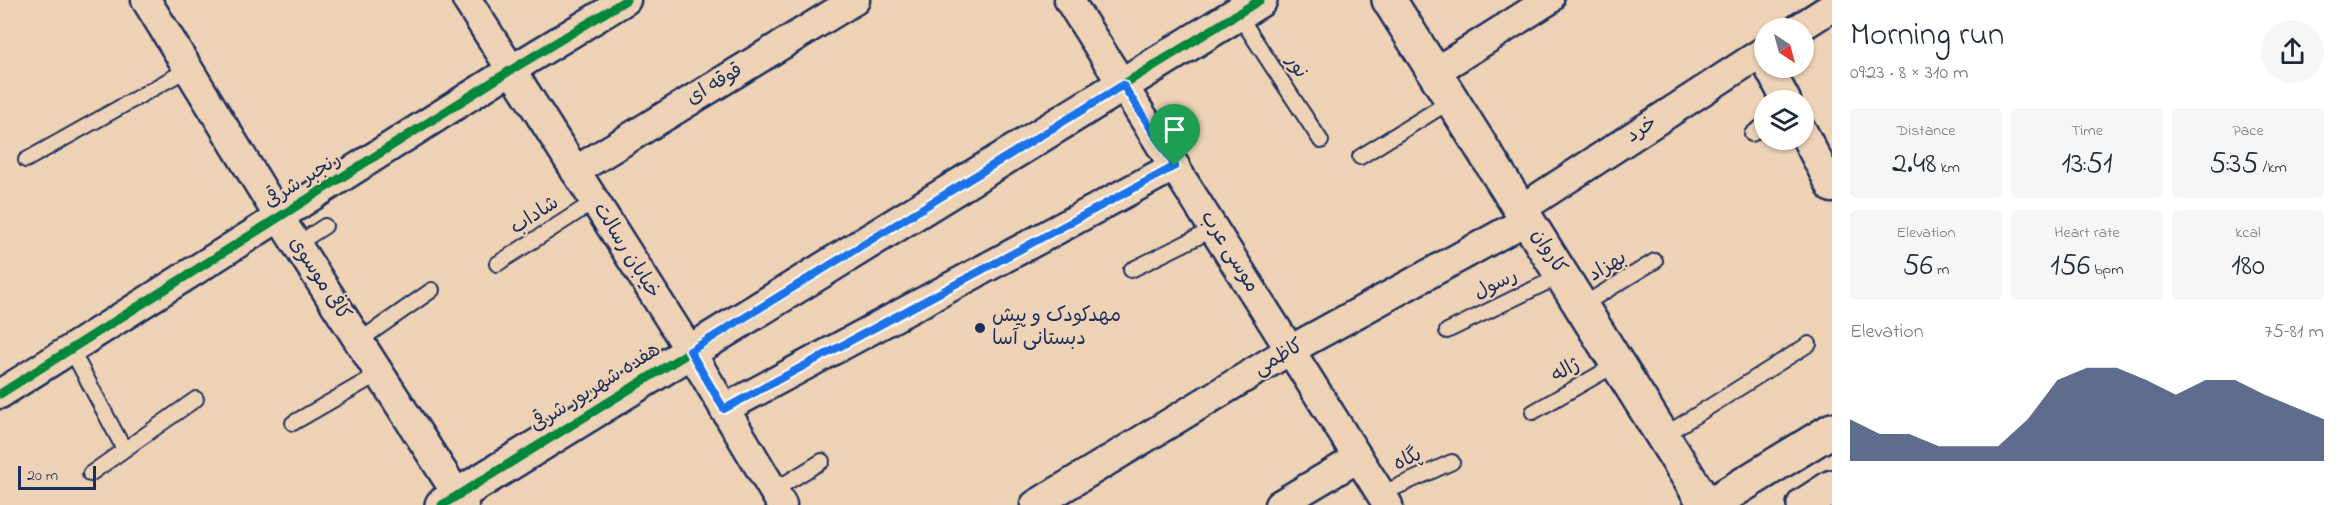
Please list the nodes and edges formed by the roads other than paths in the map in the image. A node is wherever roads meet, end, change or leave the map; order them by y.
1 (146, 0) edge
2 (467, 0) edge
3 (626, 0) edge
4 (855, 0) edge
5 (1069, 0) edge
6 (1389, 0) edge
7 (1549, 0) edge
8 (1249, 7) edge
9 (1832, 7) edge
10 (1814, 18) edge
11 (1754, 64) edge
12 (188, 69) junction
13 (511, 70) junction
14 (1435, 72) junction
15 (1123, 85) junction
16 (1452, 100) junction
17 (1321, 141) dead end
18 (1813, 150) edge
19 (1360, 158) dead end
20 (26, 160) dead end
21 (1175, 166) junction
22 (575, 171) junction
23 (1831, 184) edge
24 (595, 201) junction
25 (1524, 215) junction
26 (279, 217) junction
27 (325, 226) dead end
28 (1214, 229) junction
29 (297, 244) junction
30 (1655, 261) dead end
31 (497, 264) dead end
32 (1131, 270) dead end
33 (1562, 275) junction
34 (432, 290) dead end
35 (1581, 306) junction
36 (1447, 331) dead end
37 (359, 341) junction
38 (1809, 344) dead end
39 (71, 349) junction
40 (1290, 350) junction
41 (690, 351) junction
42 (1617, 364) junction
43 (380, 373) junction
44 (0, 394) edge
45 (196, 399) dead end
46 (724, 409) junction
47 (1533, 412) dead end
48 (293, 423) dead end
49 (1832, 430) edge
50 (1663, 436) junction
51 (124, 449) junction
52 (1358, 458) junction
53 (822, 461) dead end
54 (1452, 462) dead end
55 (90, 474) dead end
56 (1832, 487) edge
57 (778, 498) edge
58 (1384, 499) edge
59 (455, 502) edge
60 (1035, 505) edge
61 (1279, 505) edge
62 (1706, 505) edge
63 (1710, 505) edge
64 (1804, 505) edge

1 - 12 street, کافی موسوی
2 - 13 street, خیابان رسالت
3 - 13 street, رنجبر شرقی
4 - 22 street, قوقه ای
5 - 15 street, موسی عرب
6 - 14 street, کاروان
7 - 14 street
8 - 15 street, هفده شهریور شرقی
8 - 17 lane, نور
9 - 10 street
11 - 25 street, خرد
12 - 20 lane
12 - 26 street, کافی موسوی
13 - 22 street, خیابان رسالت
13 - 26 street, رنجبر شرقی
14 - 16 street, کاروان
15 - 21 street, موسی عرب
15 - 41 street, هفده شهریور شرقی
16 - 19 lane
16 - 25 street, کاروان
18 - 23 street
21 - 28 street, موسی عرب
21 - 46 street
22 - 24 street, خیابان رسالت
24 - 31 lane, شاداب
24 - 41 street, خیابان رسالت
25 - 33 street, کاروان
25 - 40 street, کاظمی
26 - 29 street, کافی موسوی
26 - 39 street, رنجبر شرقی
27 - 29 lane
28 - 32 lane
28 - 40 street, موسی عرب
29 - 37 street, کافی موسوی
30 - 35 lane, بهزاد
33 - 35 street, کاروان
33 - 36 lane, رسول
34 - 37 lane
35 - 42 street, کاروان
37 - 43 street, کافی موسوی
38 - 50 lane
39 - 44 street, رنجبر شرقی
39 - 51 lane
40 - 52 street, موسی عرب
40 - 60 street, کاظمی
41 - 46 street, خیابان رسالت
41 - 59 street, هفده شهریور شرقی
42 - 47 lane, ژاله
42 - 50 street, کاروان
43 - 48 lane
43 - 59 street, کافی موسوی
45 - 51 lane
46 - 57 street, خیابان رسالت
49 - 63 street
50 - 62 street, کاروان
51 - 55 lane
52 - 58 street, موسی عرب
52 - 61 street
53 - 57 lane
54 - 58 lane, پگاه
56 - 64 street

